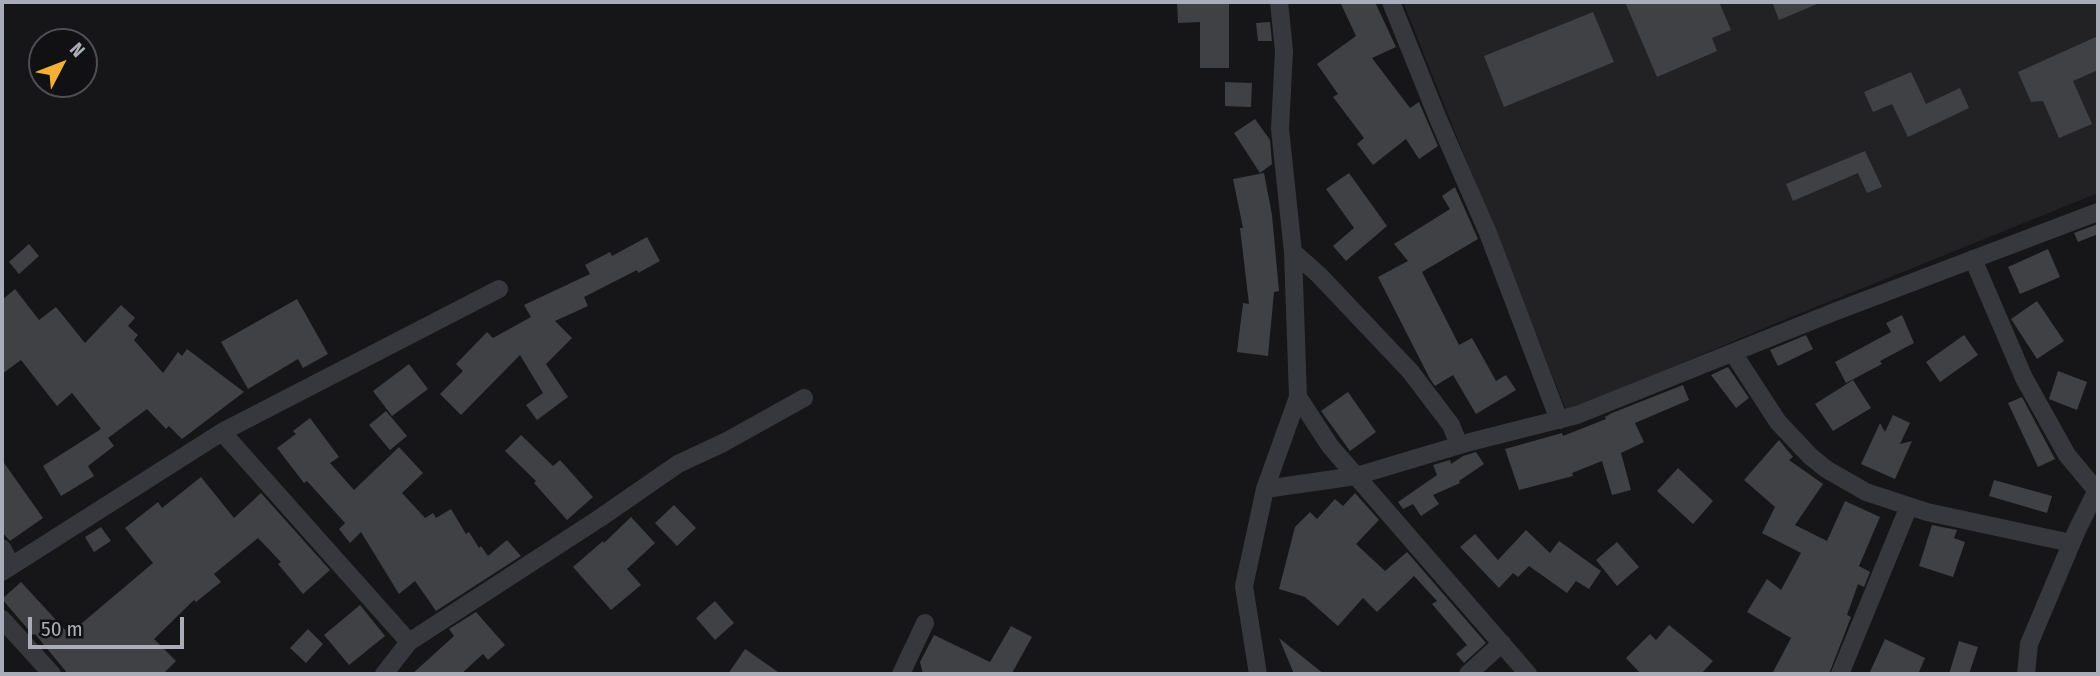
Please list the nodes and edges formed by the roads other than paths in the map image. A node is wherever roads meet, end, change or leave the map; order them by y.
1 (1279, 2) edge
2 (1391, 2) edge
3 (2098, 212) edge
4 (1293, 252) junction
5 (1973, 259) junction
6 (499, 289) dead end
7 (1733, 353) junction
8 (1298, 397) junction
9 (804, 398) dead end
10 (1559, 420) junction
11 (222, 432) junction
12 (1459, 445) junction
13 (1356, 475) junction
14 (1265, 489) junction
15 (2098, 489) edge
16 (1909, 506) junction
17 (2071, 543) junction
18 (2, 548) edge
19 (7, 568) edge
20 (2, 619) edge
21 (925, 623) dead end
22 (409, 642) junction
23 (1502, 643) junction
24 (52, 674) edge
25 (384, 674) edge
26 (901, 674) edge
27 (1258, 674) edge
28 (1468, 674) edge
29 (1528, 674) edge
30 (1840, 674) edge
31 (2026, 674) edge

1 - 4 street
2 - 10 street
3 - 5 street
4 - 8 street
4 - 12 street
5 - 7 street
5 - 15 street
6 - 11 street
7 - 10 street
7 - 16 street
8 - 13 street
8 - 14 street
9 - 22 street
10 - 12 street
11 - 19 street
11 - 22 street
12 - 13 street
13 - 14 street
13 - 23 street
14 - 27 street
15 - 17 street
16 - 17 street
16 - 30 street
17 - 31 street
18 - 19 street
20 - 24 street
21 - 26 street
22 - 25 street
23 - 28 street
23 - 29 street

